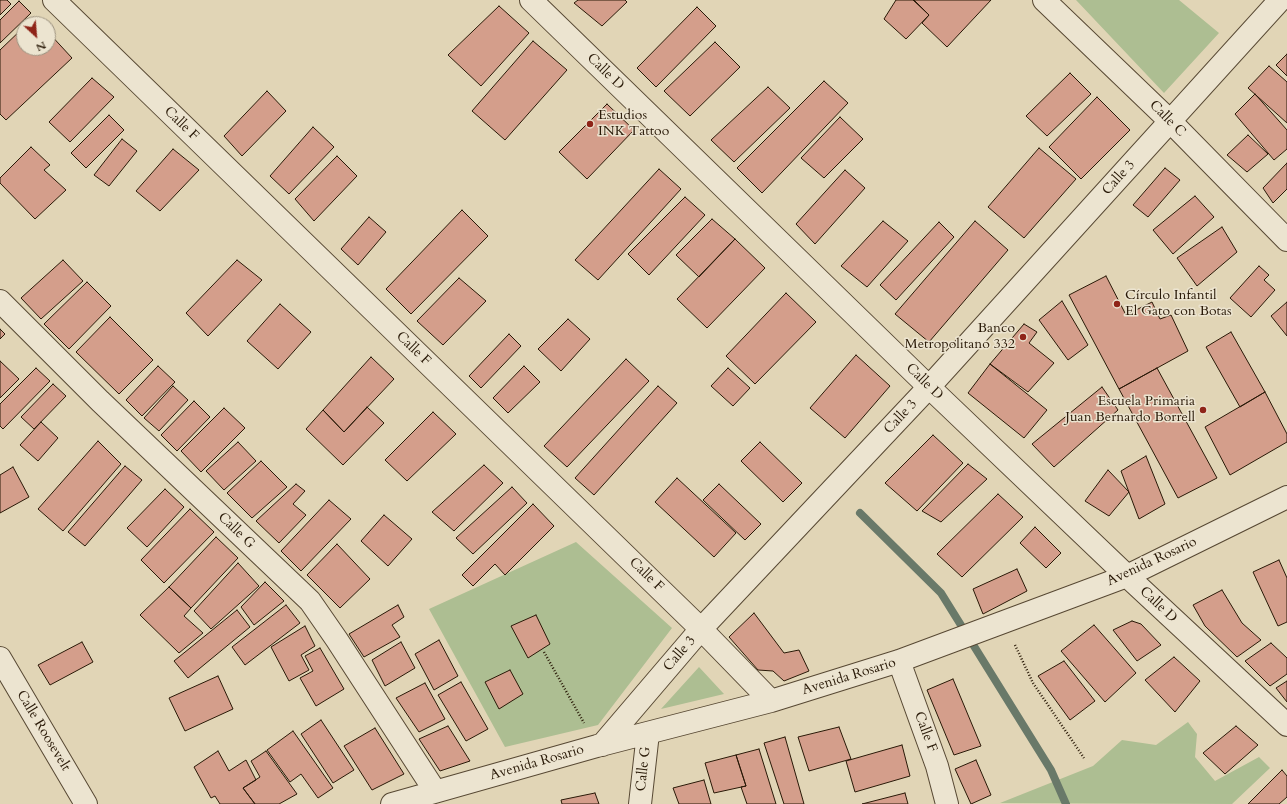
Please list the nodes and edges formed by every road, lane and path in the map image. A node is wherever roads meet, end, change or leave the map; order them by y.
1 (54, 0) edge
2 (531, 0) edge
3 (1044, 0) edge
4 (1280, 0) edge
5 (1170, 121) junction
6 (1287, 240) edge
7 (0, 301) edge
8 (929, 387) junction
9 (1287, 497) edge
10 (1127, 576) junction
11 (1005, 620) junction
12 (701, 629) junction
13 (544, 652) dead end
14 (0, 658) edge
15 (899, 662) junction
16 (771, 701) junction
17 (1287, 725) edge
18 (648, 733) junction
19 (600, 746) junction
20 (1084, 758) dead end
21 (435, 792) junction
22 (86, 804) edge
23 (392, 804) edge
24 (640, 804) edge
25 (948, 804) edge

1 - 12 street, Calle F
2 - 8 street, Calle D
3 - 5 street, Calle C
4 - 5 street, Calle 3
5 - 6 street, Calle C
5 - 8 street, Calle 3
7 - 21 street, Calle G
8 - 10 street, Calle D
8 - 12 street, Calle 3
9 - 10 street, Avenida Rosario
10 - 11 street, Avenida Rosario
10 - 17 street, Calle D
11 - 15 street, Avenida Rosario
11 - 20 path
12 - 16 street, Calle F
12 - 19 street, Calle 3
13 - 19 path
14 - 22 street, Calle Roosevelt
15 - 16 street, Avenida Rosario
15 - 25 street, Calle F
16 - 18 street, Avenida Rosario
18 - 19 street, Avenida Rosario
18 - 24 street, Calle G
19 - 21 street, Avenida Rosario
21 - 23 street, Avenida Rosario

